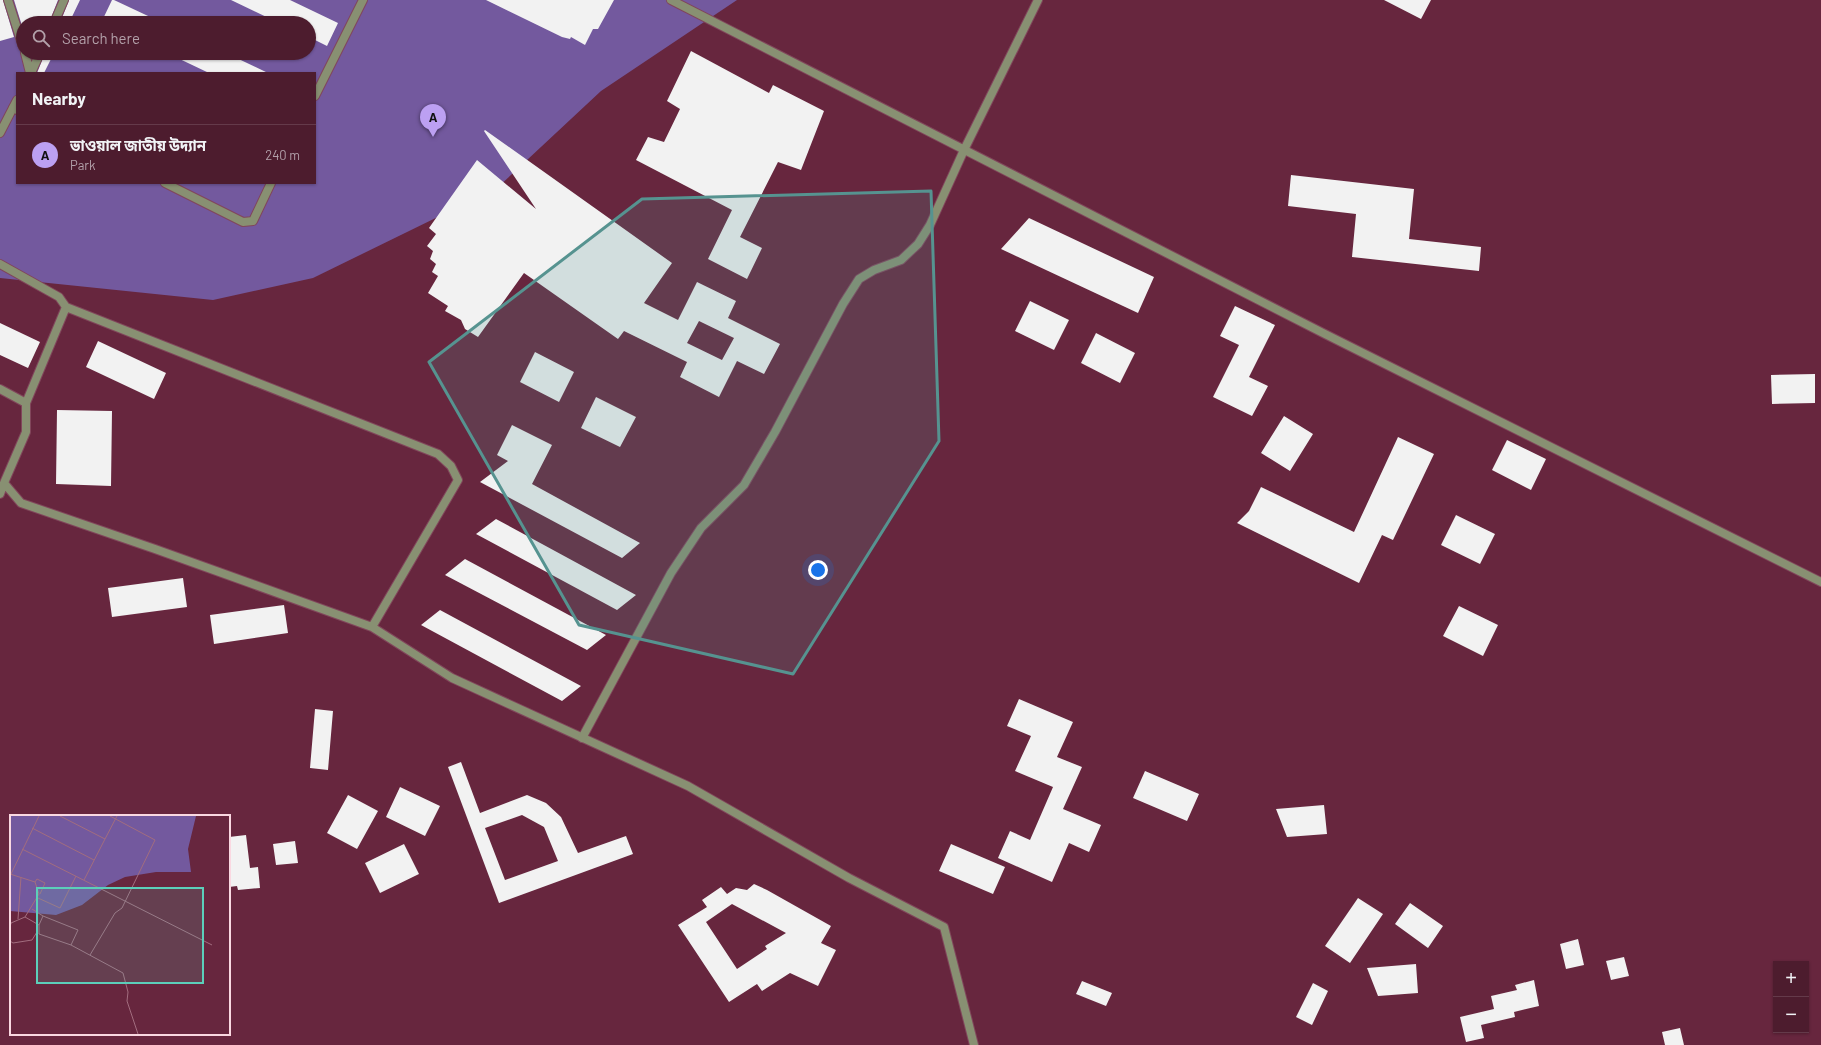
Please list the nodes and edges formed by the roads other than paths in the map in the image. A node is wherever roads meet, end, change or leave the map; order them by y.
1 (8, 0) edge
2 (64, 0) edge
3 (363, 0) edge
4 (671, 0) edge
5 (1038, 0) edge
6 (57, 16) edge
7 (16, 25) edge
8 (27, 60) edge
9 (36, 60) edge
10 (30, 72) edge
11 (30, 72) edge
12 (316, 94) edge
13 (16, 106) edge
14 (0, 133) edge
15 (964, 150) junction
16 (167, 184) edge
17 (271, 184) edge
18 (0, 264) edge
19 (66, 306) junction
20 (0, 389) edge
21 (26, 402) junction
22 (4, 483) junction
23 (0, 494) edge
24 (1821, 582) edge
25 (372, 627) junction
26 (582, 738) junction
27 (974, 1045) edge

1 - 7 street
2 - 6 street
3 - 12 street
4 - 15 street
5 - 15 street
8 - 10 street
9 - 11 street
13 - 14 street
15 - 24 street
15 - 26 street
16 - 17 street
18 - 19 street
19 - 21 street
19 - 25 street
20 - 21 street
21 - 22 street
22 - 23 street
22 - 25 street
25 - 26 street
26 - 27 street

